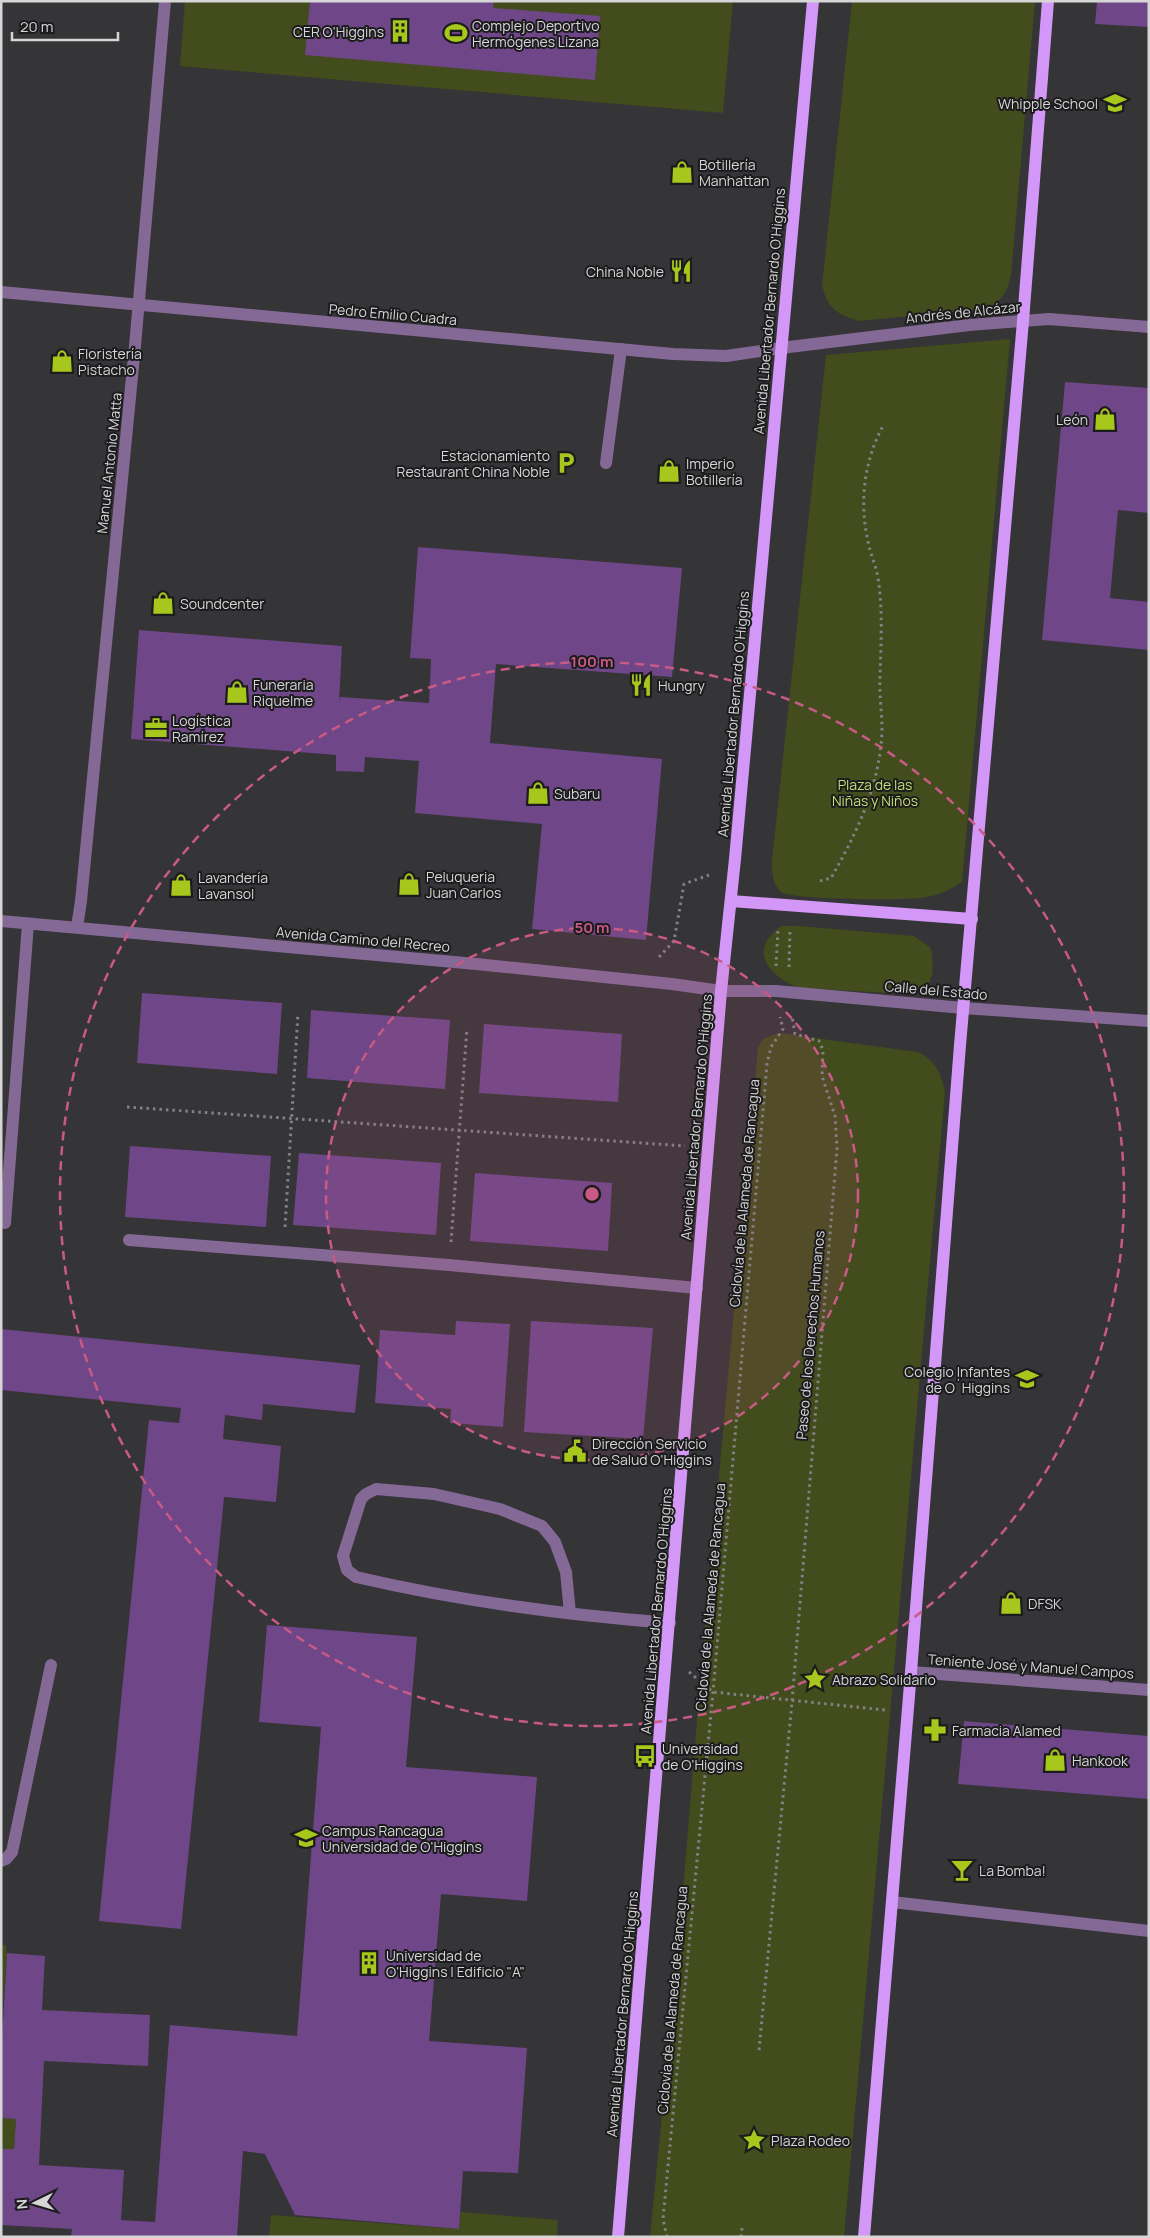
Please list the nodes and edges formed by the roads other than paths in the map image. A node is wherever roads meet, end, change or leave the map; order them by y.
1 (165, 1) edge
2 (813, 1) edge
3 (1048, 1) edge
4 (1, 292) edge
5 (139, 305) junction
6 (1023, 321) junction
7 (1149, 327) edge
8 (781, 348) junction
9 (621, 349) junction
10 (606, 464) dead end
11 (731, 901) junction
12 (972, 919) junction
13 (1, 921) edge
14 (28, 924) junction
15 (77, 927) junction
16 (721, 991) junction
17 (963, 1008) junction
18 (1149, 1021) edge
19 (5, 1223) dead end
20 (129, 1240) dead end
21 (697, 1288) junction
22 (570, 1614) junction
23 (670, 1623) junction
24 (52, 1665) dead end
25 (911, 1672) junction
26 (1149, 1690) edge
27 (1, 1861) edge
28 (892, 1902) junction
29 (1149, 1931) edge
30 (618, 2237) edge
31 (864, 2237) edge

1 - 5 street, Manuel Antonio Matta
2 - 8 main road, Avenida Libertador Bernardo O'Higgins
3 - 6 main road
4 - 5 street, Pedro Emilio Cuadra
5 - 9 street, Pedro Emilio Cuadra
5 - 15 street, Manuel Antonio Matta
6 - 7 street, Andrés de Alcázar
6 - 8 street, Andrés de Alcázar
6 - 12 main road
8 - 9 street, Pedro Emilio Cuadra
8 - 11 main road, Avenida Libertador Bernardo O'Higgins
9 - 10 street
11 - 12 main road
11 - 16 main road, Avenida Libertador Bernardo O'Higgins
12 - 17 main road
13 - 14 street, Avenida Camino del Recreo
14 - 15 street, Avenida Camino del Recreo
14 - 19 street
15 - 16 street, Avenida Camino del Recreo
16 - 17 street, Calle del Estado
16 - 21 main road, Avenida Libertador Bernardo O'Higgins
17 - 18 street, Calle del Estado
17 - 25 main road
20 - 21 street
21 - 23 main road, Avenida Libertador Bernardo O'Higgins
22 - 22 street
22 - 23 street
23 - 30 main road, Avenida Libertador Bernardo O'Higgins
24 - 27 street
25 - 26 street, Teniente José y Manuel Campos
25 - 28 main road
28 - 29 street
28 - 31 main road

